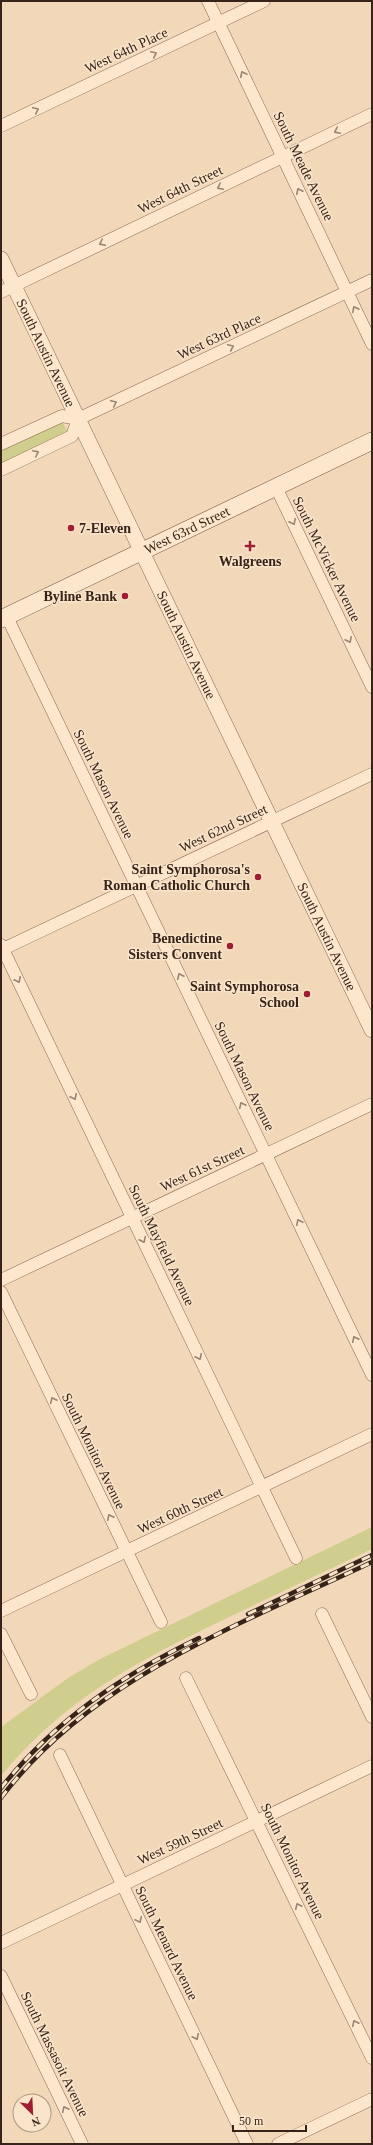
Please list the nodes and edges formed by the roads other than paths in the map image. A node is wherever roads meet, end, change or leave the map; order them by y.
1 (208, 1) edge
2 (264, 1) edge
3 (218, 23) junction
4 (372, 114) edge
5 (1, 126) edge
6 (283, 157) junction
7 (1, 259) edge
8 (372, 280) edge
9 (7, 288) edge
10 (347, 292) junction
11 (372, 344) edge
12 (78, 419) junction
13 (372, 441) edge
14 (1, 444) edge
15 (1, 470) edge
16 (276, 487) junction
17 (142, 551) junction
18 (4, 618) edge
19 (372, 687) edge
20 (372, 774) edge
21 (272, 821) junction
22 (136, 886) junction
23 (2, 948) edge
24 (372, 1030) edge
25 (372, 1104) edge
26 (266, 1154) junction
27 (132, 1218) junction
28 (1, 1280) edge
29 (1, 1292) edge
30 (372, 1375) edge
31 (372, 1434) edge
32 (262, 1487) junction
33 (126, 1552) junction
34 (296, 1558) dead end
35 (1, 1611) edge
36 (322, 1614) dead end
37 (161, 1622) dead end
38 (1, 1634) edge
39 (186, 1678) dead end
40 (31, 1694) dead end
41 (372, 1718) edge
42 (60, 1755) dead end
43 (372, 1766) edge
44 (256, 1821) junction
45 (122, 1885) junction
46 (1, 1943) edge
47 (1, 1976) edge
48 (372, 2058) edge
49 (372, 2099) edge
50 (82, 2144) edge
51 (247, 2144) edge
52 (278, 2144) edge

1 - 3 street, South Meade Avenue
2 - 3 street, West 64th Place
5 -> 3 street, West 64th Place
6 -> 3 street, South Meade Avenue
4 -> 6 street, West 64th Street
6 -> 9 street, West 64th Street
10 -> 6 street, South Meade Avenue
7 - 9 street, South Austin Avenue
8 - 10 street, West 63rd Place
9 - 12 street, South Austin Avenue
11 -> 10 street, South Meade Avenue
12 -> 10 street, West 63rd Place
12 - 14 street, West 63rd Place
15 -> 12 street
12 - 17 street, South Austin Avenue
13 - 16 main road, West 63rd Street
16 - 17 main road, West 63rd Street
16 -> 19 street, South McVicker Avenue
17 - 18 main road, West 63rd Street
17 - 21 street, South Austin Avenue
18 - 22 street, South Mason Avenue
20 - 21 street, West 62nd Street
21 - 22 street, West 62nd Street
21 - 24 street, South Austin Avenue
22 - 23 street, West 62nd Street
26 -> 22 street, South Mason Avenue
23 -> 27 street, South Mayfield Avenue
25 - 26 street, West 61st Street
26 - 27 street, West 61st Street
30 -> 26 street, South Mason Avenue
27 - 28 street, West 61st Street
27 -> 32 street, South Mayfield Avenue
33 -> 29 street, South Monitor Avenue
31 - 32 street, West 60th Street
32 - 33 street, West 60th Street
32 - 34 street, South Mayfield Avenue
33 - 35 street, West 60th Street
33 - 37 street, South Monitor Avenue
36 - 41 street
38 - 40 street
39 - 44 street, South Monitor Avenue
42 - 45 street, South Menard Avenue
43 - 44 street, West 59th Street
44 - 45 street, West 59th Street
48 -> 44 street, South Monitor Avenue
45 - 46 street, West 59th Street
45 -> 51 street, South Menard Avenue
50 -> 47 street, South Massasoit Avenue
49 - 52 street

